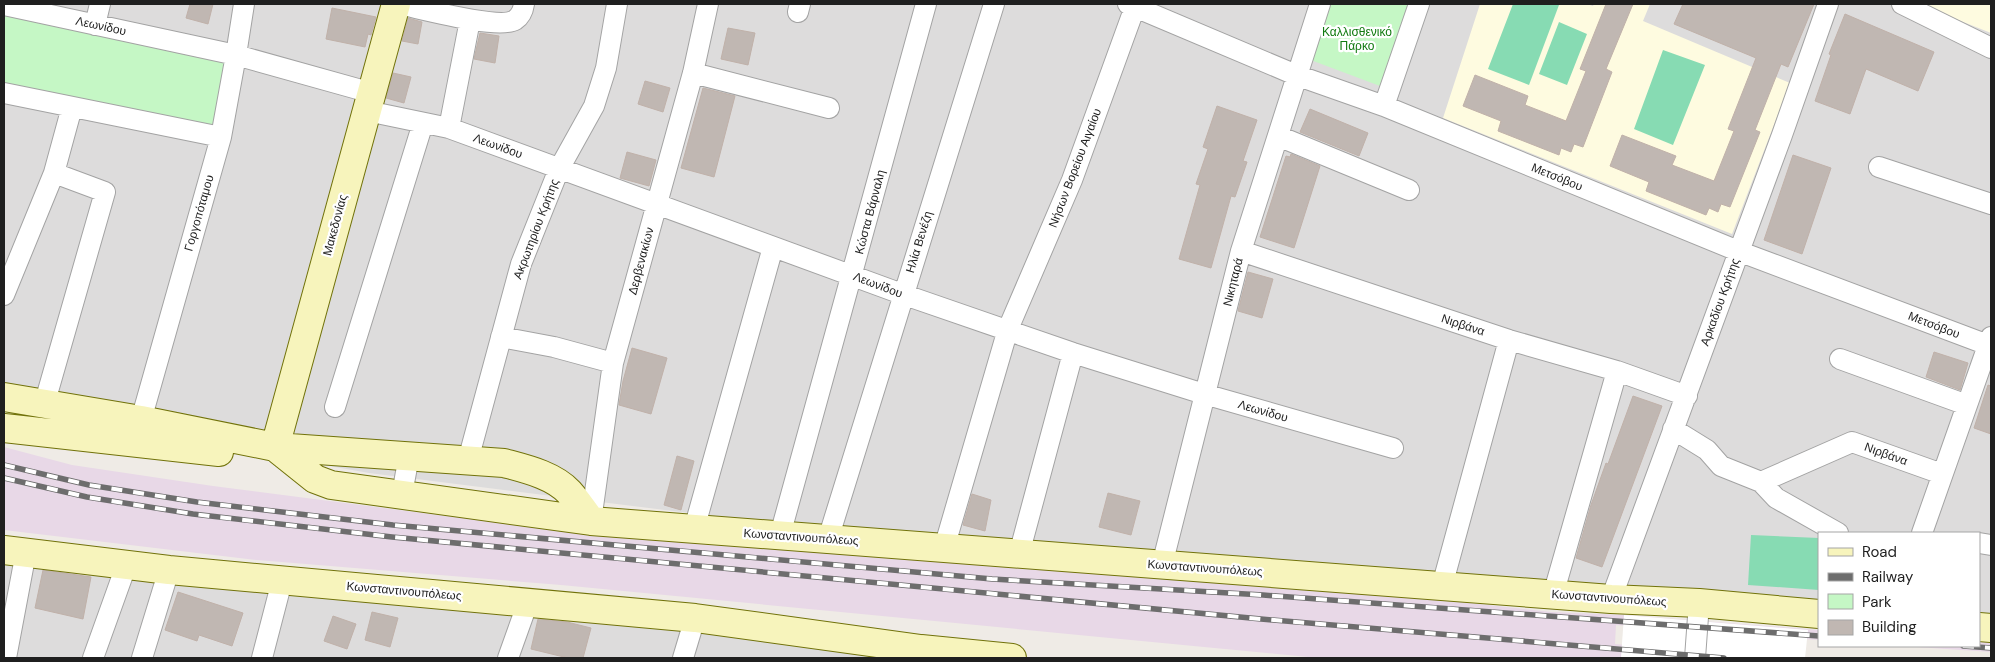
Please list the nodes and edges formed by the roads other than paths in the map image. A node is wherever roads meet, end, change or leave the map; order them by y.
1 (100, 4) edge
2 (244, 4) edge
3 (397, 4) edge
4 (524, 4) edge
5 (617, 4) edge
6 (708, 4) edge
7 (926, 4) edge
8 (994, 4) edge
9 (1320, 4) edge
10 (1419, 4) edge
11 (1828, 4) edge
12 (1902, 4) edge
13 (7, 5) edge
14 (1133, 5) edge
15 (470, 20) junction
16 (96, 25) junction
17 (1991, 48) edge
18 (236, 55) junction
19 (693, 73) junction
20 (1296, 76) junction
21 (4, 93) edge
22 (369, 102) junction
23 (1384, 106) junction
24 (72, 107) junction
25 (828, 108) dead end
26 (423, 123) junction
27 (448, 128) junction
28 (1278, 136) junction
29 (221, 138) junction
30 (1879, 167) dead end
31 (559, 168) junction
32 (54, 173) junction
33 (1409, 190) dead end
34 (1991, 204) edge
35 (656, 205) junction
36 (773, 247) junction
37 (1241, 251) junction
38 (1738, 251) junction
39 (853, 275) junction
40 (902, 294) junction
41 (4, 295) edge
42 (1008, 329) junction
43 (501, 336) junction
44 (1509, 340) junction
45 (1989, 349) edge
46 (1073, 353) junction
47 (1840, 359) dead end
48 (613, 362) junction
49 (1617, 371) junction
50 (1204, 394) junction
51 (1687, 396) junction
52 (4, 397) edge
53 (44, 404) junction
54 (1967, 405) junction
55 (335, 407) dead end
56 (141, 420) junction
57 (4, 428) edge
58 (1674, 429) junction
59 (275, 447) junction
60 (1393, 448) dead end
61 (408, 456) junction
62 (468, 460) junction
63 (1942, 474) junction
64 (1761, 482) junction
65 (402, 494) junction
66 (591, 521) junction
67 (694, 529) junction
68 (1836, 532) edge
69 (1922, 532) edge
70 (780, 535) junction
71 (828, 539) junction
72 (944, 548) junction
73 (15, 551) edge
74 (1020, 554) junction
75 (1162, 565) junction
76 (126, 566) junction
77 (169, 570) junction
78 (282, 581) junction
79 (1442, 586) junction
80 (1553, 595) junction
81 (1611, 599) junction
82 (528, 602) junction
83 (1699, 603) junction
84 (1818, 614) edge
85 (695, 618) junction
86 (920, 654) edge
87 (6, 658) edge
88 (93, 658) edge
89 (142, 658) edge
90 (262, 658) edge
91 (508, 658) edge
92 (683, 658) edge
93 (1012, 658) edge
94 (1695, 658) edge

1 - 16 street
2 - 18 street, Γοργοπόταμου
3 - 15 street
3 - 22 street, Μακεδονίας
4 - 15 street
5 - 31 street, Ακρωτηρίου Κρήτης
6 - 19 street, Δερβενακίων
7 - 39 street, Κώστα Βάρναλη
8 - 40 street, Ηλία Βενέζη
9 - 20 street, Νικηταρά
10 - 23 street
11 - 38 street, Αρκαδίου Κρήτης
12 - 17 street
13 - 16 street, Λεωνίδου
14 - 20 street, Μετσόβου
14 - 42 street, Νήσων Βορείου Αιγαίου
15 - 27 street
16 - 18 street, Λεωνίδου
18 - 22 street, Λεωνίδου
18 - 29 street, Γοργοπόταμου
19 - 25 street
19 - 35 street, Δερβενακίων
20 - 23 street, Μετσόβου
20 - 28 street, Νικηταρά
21 - 24 street
22 - 26 street, Λεωνίδου
22 - 59 street, Μακεδονίας
23 - 38 street, Μετσόβου
24 - 29 street
24 - 32 street
26 - 27 street, Λεωνίδου
26 - 55 street
27 - 31 street, Λεωνίδου
28 - 33 street
28 - 37 street, Νικηταρά
29 - 56 street, Γοργοπόταμου
30 - 34 street
31 - 35 street, Λεωνίδου
31 - 43 street, Ακρωτηρίου Κρήτης
32 - 41 street
32 - 53 street
35 - 36 street, Λεωνίδου
35 - 48 street, Δερβενακίων
36 - 39 street, Λεωνίδου
36 - 67 street
37 - 44 street, Νιρβάνα
37 - 50 street, Νικηταρά
38 - 45 street, Μετσόβου
38 - 51 street, Αρκαδίου Κρήτης
39 - 40 street, Λεωνίδου
39 - 70 street, Κώστα Βάρναλη
40 - 42 street, Λεωνίδου
40 - 71 street, Ηλία Βενέζη
42 - 46 street, Λεωνίδου
42 - 72 street, Νήσων Βορείου Αιγαίου
43 - 48 street
43 - 62 street, Ακρωτηρίου Κρήτης
44 - 49 street, Νιρβάνα
44 - 79 street
45 - 54 street
46 - 50 street, Λεωνίδου
46 - 74 street
47 - 54 street
48 - 66 street, Δερβενακίων
49 - 51 street, Νιρβάνα
49 - 80 street
50 - 60 street, Λεωνίδου
50 - 75 street, Νικηταρά
51 - 58 street, Αρκαδίου Κρήτης
52 - 53 street, Κωνσταντινουπόλεως
53 - 56 street, Κωνσταντινουπόλεως
54 - 63 street
56 - 59 street, Κωνσταντινουπόλεως
57 - 59 street
58 - 64 street
58 - 81 street, Αρκαδίου Κρήτης
59 - 61 street, Κωνσταντινουπόλεως
59 - 65 street, Κωνσταντινουπόλεως
61 - 62 street, Κωνσταντινουπόλεως
61 - 65 street
62 - 66 street, Κωνσταντινουπόλεως
63 - 64 street, Νιρβάνα
63 - 69 street
64 - 68 street
65 - 66 street, Κωνσταντινουπόλεως
66 - 67 street, Κωνσταντινουπόλεως
67 - 70 street, Κωνσταντινουπόλεως
70 - 71 street, Κωνσταντινουπόλεως
71 - 72 street, Κωνσταντινουπόλεως
72 - 74 street, Κωνσταντινουπόλεως
73 - 76 street, Κωνσταντινουπόλεως
73 - 87 street
74 - 75 street, Κωνσταντινουπόλεως
75 - 79 street, Κωνσταντινουπόλεως
76 - 77 street, Κωνσταντινουπόλεως
76 - 88 street
77 - 78 street, Κωνσταντινουπόλεως
77 - 89 street
78 - 82 street, Κωνσταντινουπόλεως
78 - 90 street
79 - 80 street, Κωνσταντινουπόλεως
80 - 81 street, Κωνσταντινουπόλεως
81 - 83 street, Κωνσταντινουπόλεως
82 - 85 street, Κωνσταντινουπόλεως
82 - 91 street
83 - 84 street, Κωνσταντινουπόλεως
83 - 94 street
85 - 86 street, Κωνσταντινουπόλεως
85 - 92 street
86 - 93 street, Κωνσταντινουπόλεως

